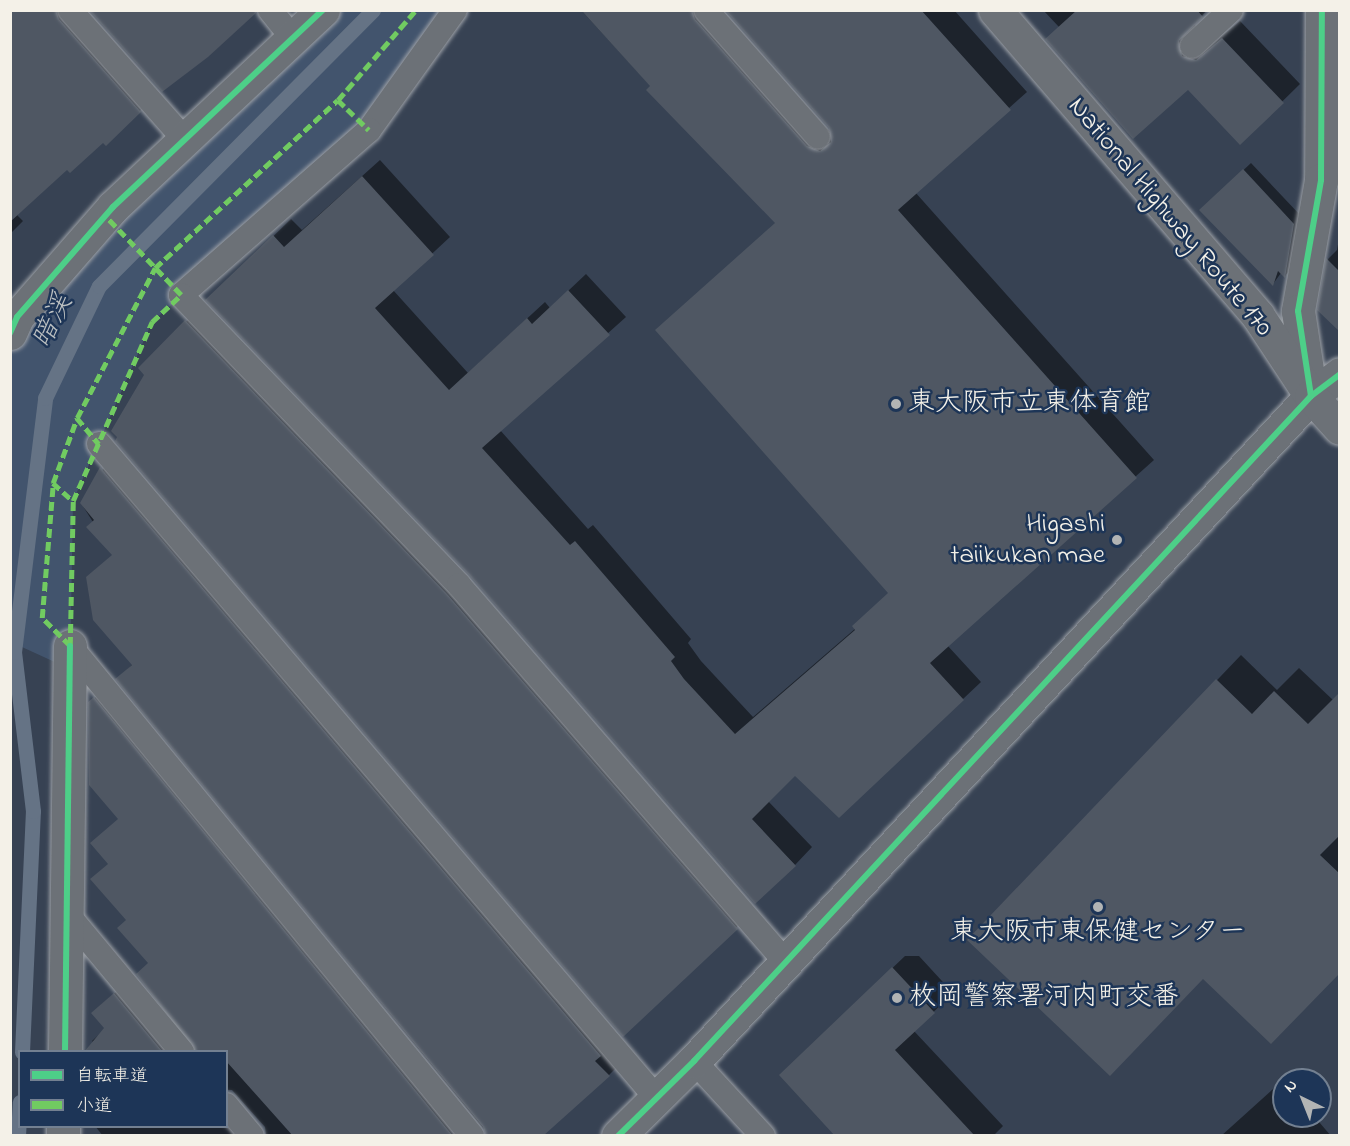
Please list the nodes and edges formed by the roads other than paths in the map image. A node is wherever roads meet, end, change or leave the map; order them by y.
1 (70, 10) edge
2 (270, 10) edge
3 (323, 10) edge
4 (454, 10) edge
5 (706, 10) edge
6 (995, 10) edge
7 (1231, 10) edge
8 (1323, 10) edge
9 (293, 38) junction
10 (1192, 46) dead end
11 (818, 137) dead end
12 (184, 139) junction
13 (13, 320) edge
14 (1340, 374) edge
15 (1311, 396) junction
16 (1340, 428) edge
17 (99, 444) dead end
18 (70, 646) joint
19 (68, 915) junction
20 (786, 962) junction
21 (65, 1050) edge
22 (180, 1050) edge
23 (694, 1061) junction
24 (658, 1100) junction
25 (228, 1107) edge
26 (252, 1136) edge
27 (472, 1136) edge
28 (618, 1136) edge
29 (763, 1136) edge

1 - 12 lane
2 - 9 lane
3 - 9 main road
4 - 20 lane
5 - 11 lane
6 - 15 main road, National Highway Route 170
7 - 10 lane
8 - 15 main road
9 - 12 main road
12 - 13 main road
14 - 15 main road
15 - 16 main road, National Highway Route 170
15 - 20 main road
17 - 24 lane
18 - 19 main road
18 - 27 lane
19 - 21 main road
19 - 22 lane
20 - 23 main road
23 - 24 main road
23 - 29 lane
24 - 28 main road
25 - 26 lane

